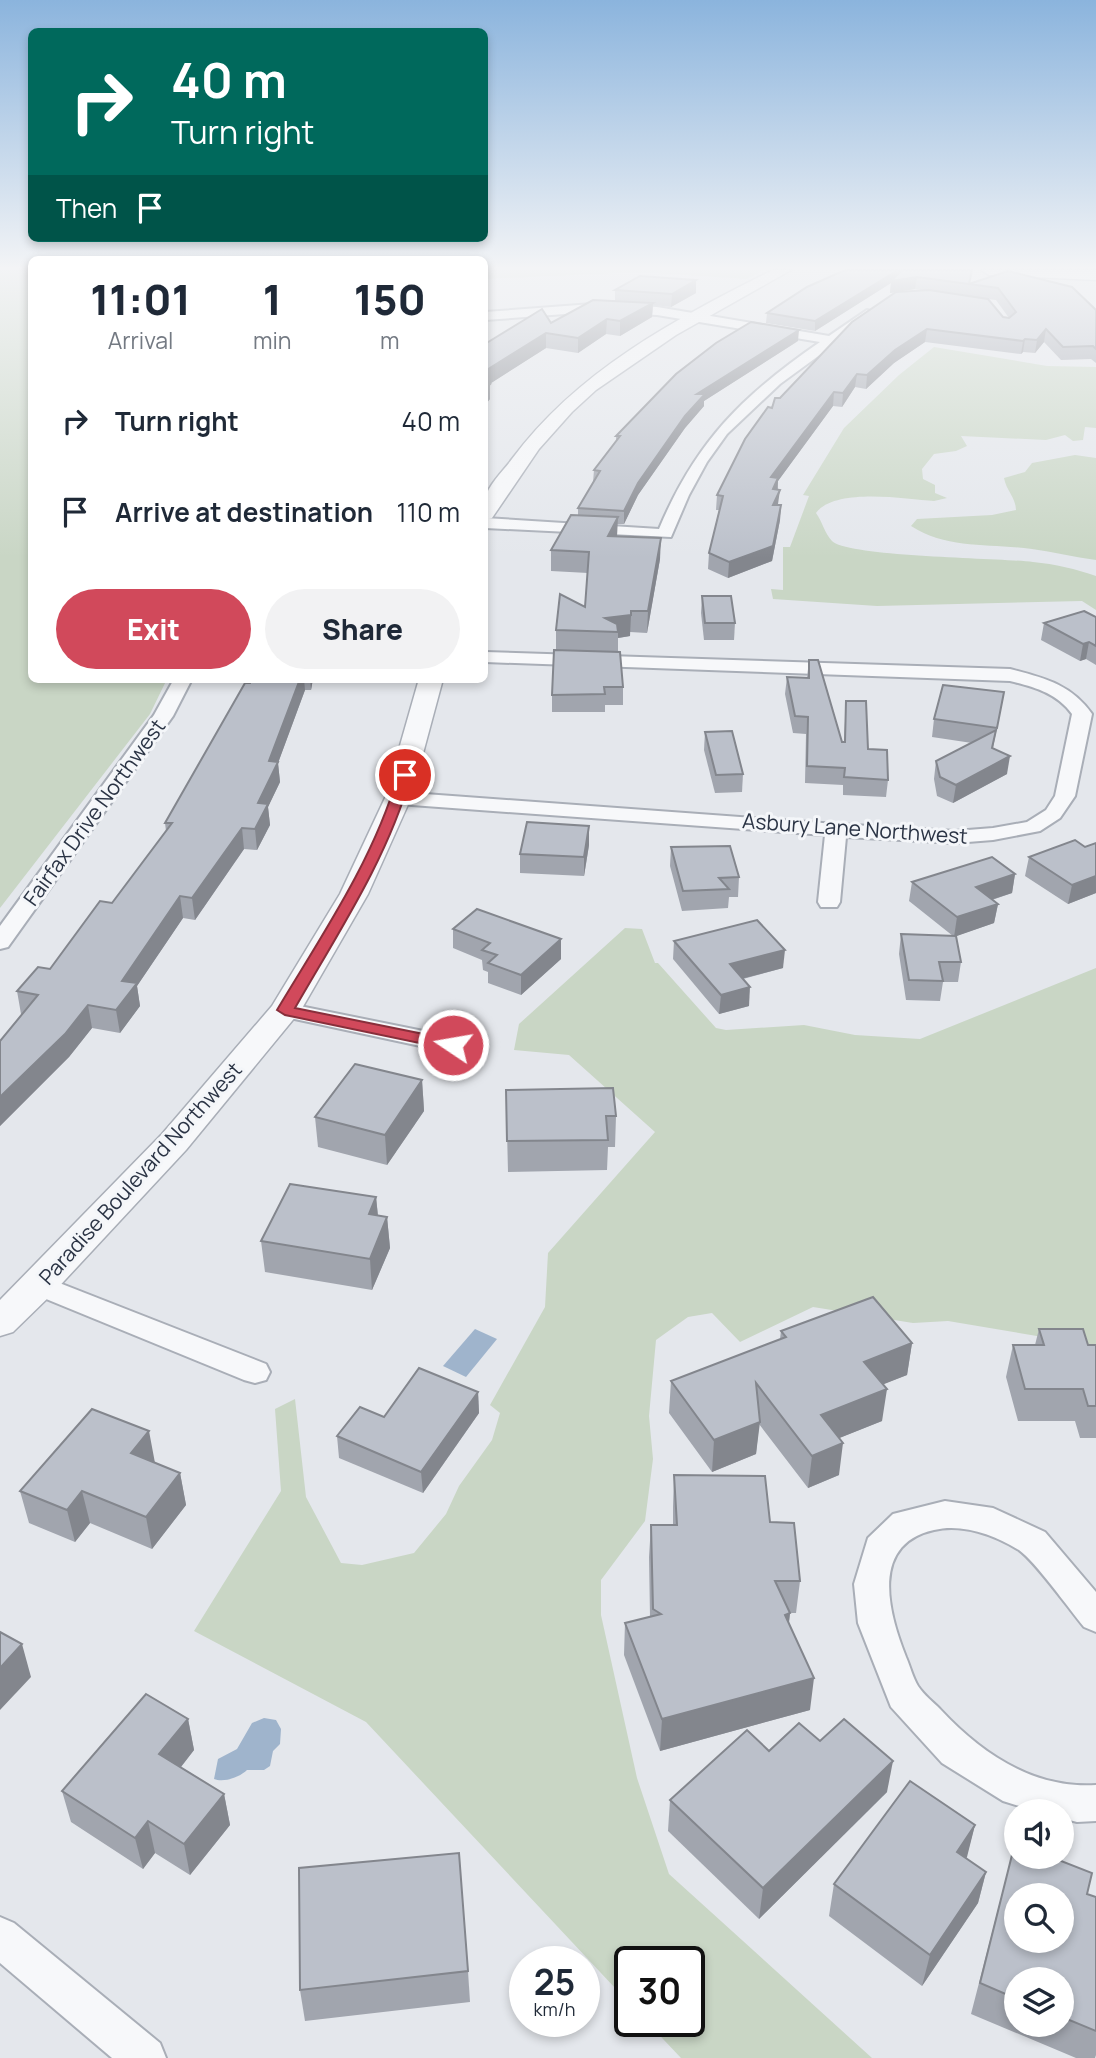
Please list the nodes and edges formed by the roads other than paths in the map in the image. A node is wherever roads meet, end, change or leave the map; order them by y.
1 (620, 366) edge
2 (794, 366) edge
3 (488, 509) edge
4 (488, 523) edge
5 (488, 657) edge
6 (181, 683) edge
7 (430, 683) edge
8 (398, 799) junction
9 (836, 830) junction
10 (829, 902) dead end
11 (0, 942) edge
12 (285, 1010) junction
13 (453, 1045) dead end
14 (39, 1285) junction
15 (0, 1322) edge
16 (255, 1372) dead end
17 (1096, 1617) edge
18 (1096, 1803) edge
19 (0, 1937) edge
20 (145, 2058) edge

1 - 3 street
2 - 4 street
5 - 9 street, Asbury Lane Northwest
6 - 11 street, Fairfax Drive Northwest
7 - 8 street, Paradise Boulevard Northwest
8 - 9 street, Asbury Lane Northwest
8 - 12 street, Paradise Boulevard Northwest
9 - 10 street
12 - 13 street
12 - 14 street, Paradise Boulevard Northwest
14 - 15 street, Paradise Boulevard Northwest
14 - 16 street
17 - 18 street
19 - 20 street

